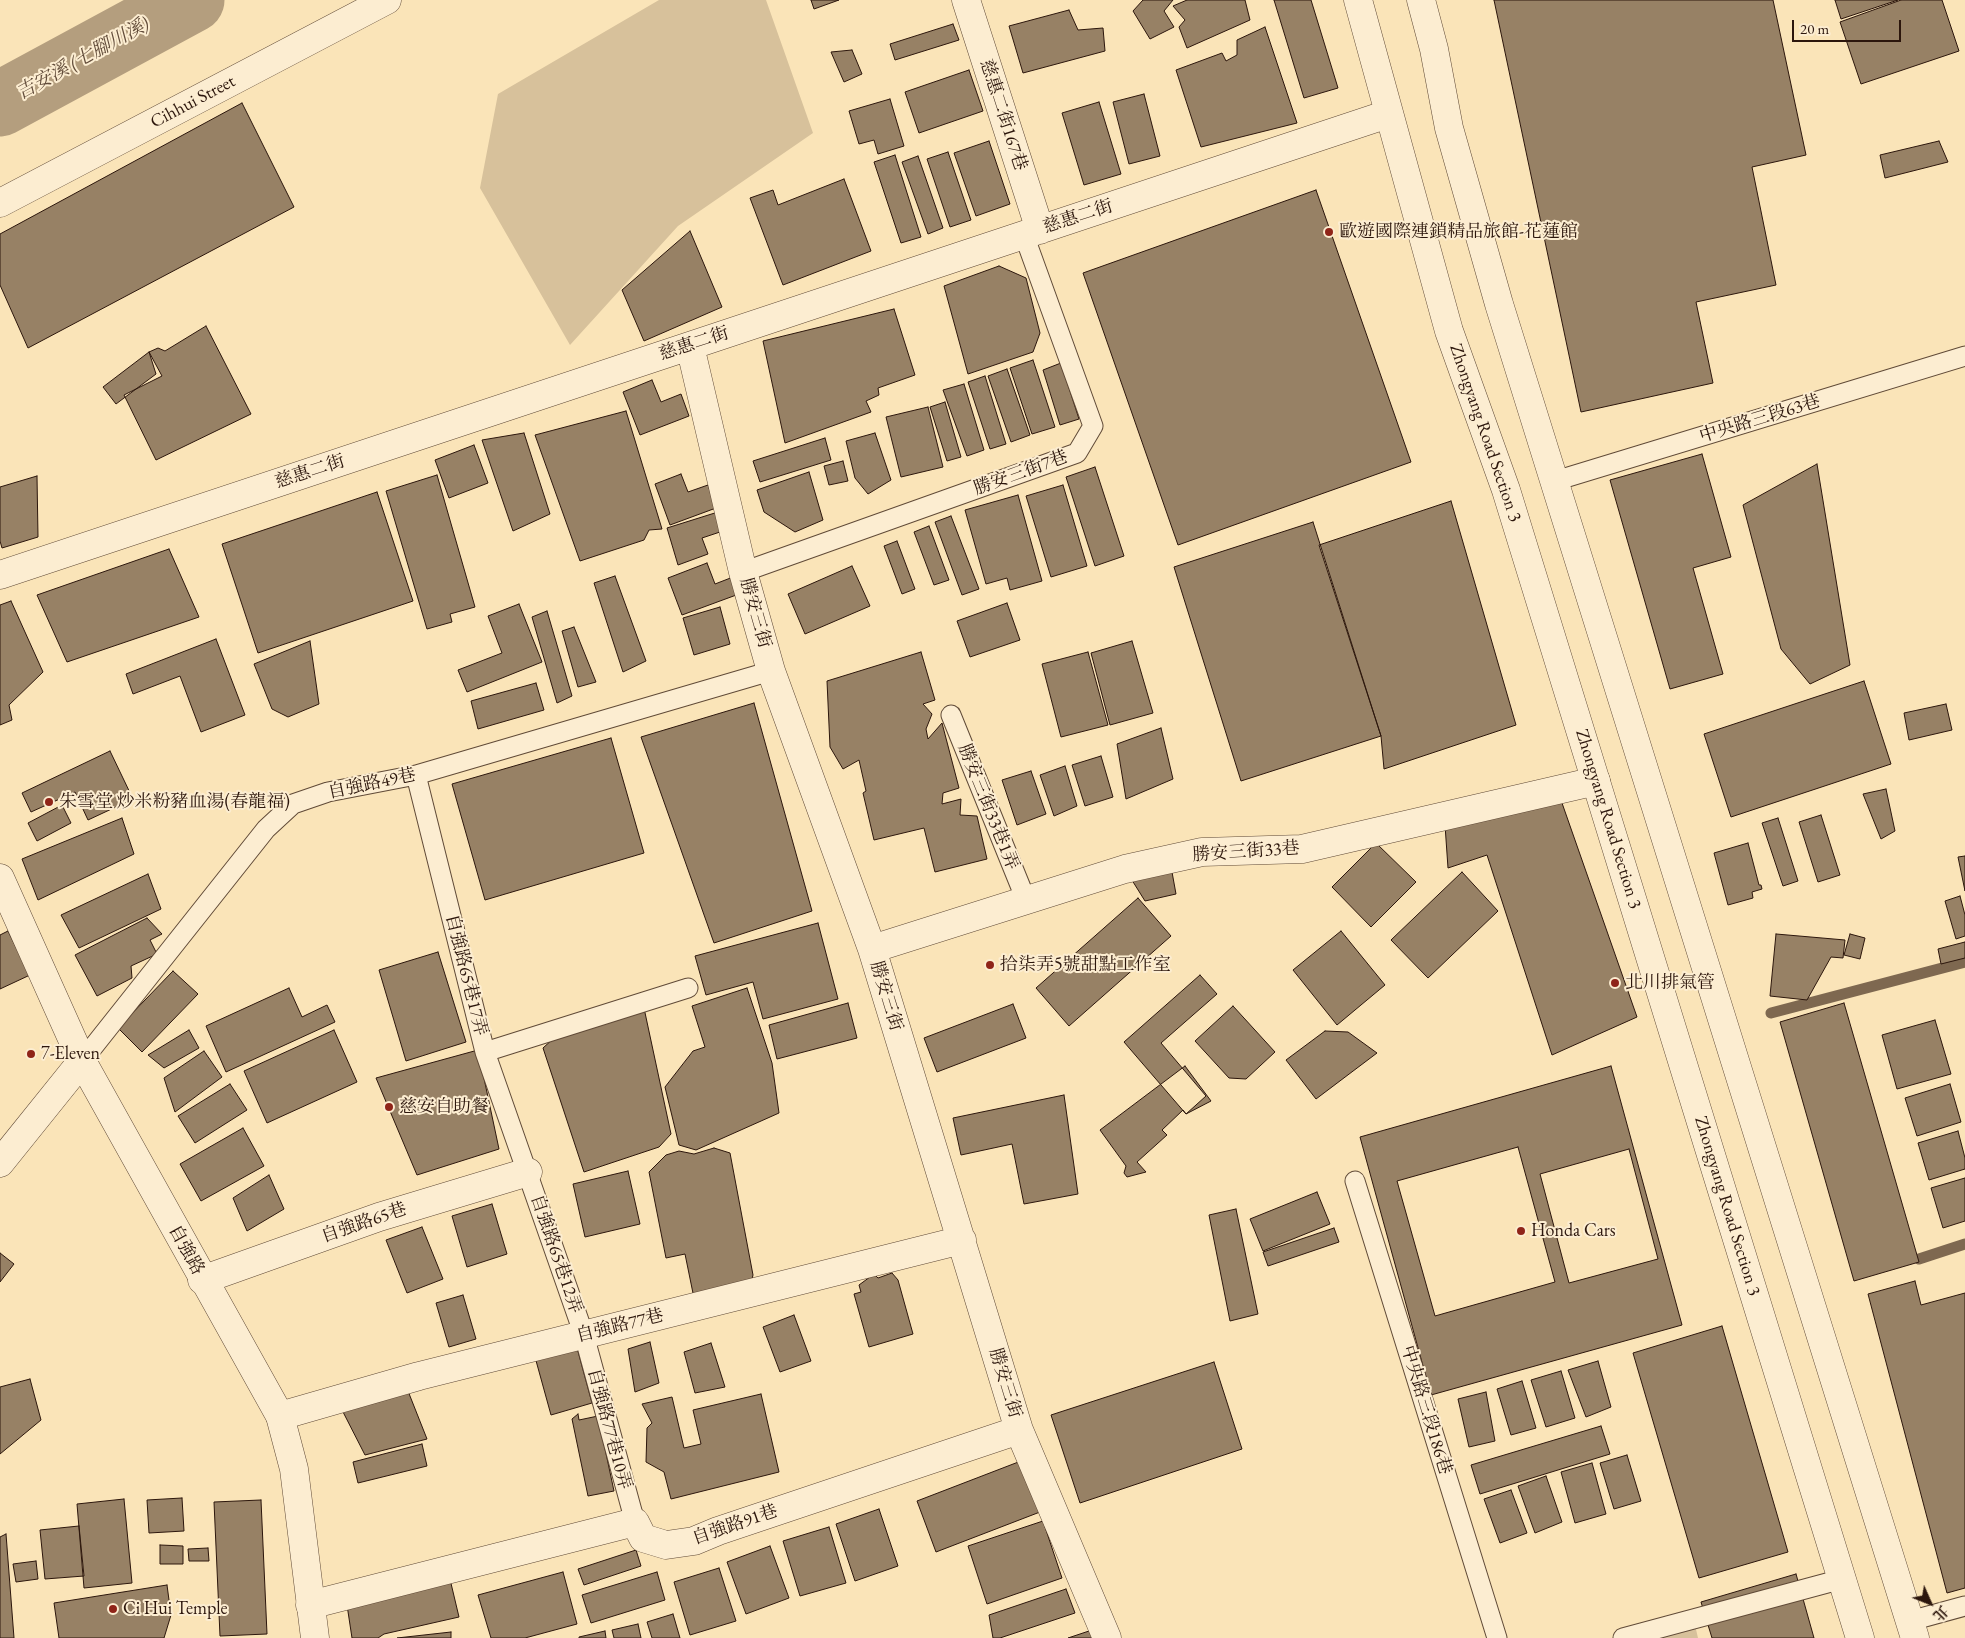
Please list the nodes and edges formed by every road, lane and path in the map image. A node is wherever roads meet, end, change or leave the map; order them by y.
1 (387, 0) edge
2 (966, 0) edge
3 (1358, 0) edge
4 (1421, 0) edge
5 (1388, 114) junction
6 (0, 203) edge
7 (1032, 233) junction
8 (690, 346) junction
9 (1965, 356) edge
10 (1556, 481) junction
11 (743, 572) junction
12 (0, 575) edge
13 (771, 671) junction
14 (951, 715) dead end
15 (416, 775) junction
16 (1596, 781) junction
17 (0, 878) edge
18 (1026, 900) junction
19 (872, 949) junction
20 (688, 988) dead end
21 (485, 1052) junction
22 (82, 1062) junction
23 (0, 1163) edge
24 (528, 1172) junction
25 (1355, 1181) dead end
26 (962, 1240) junction
27 (202, 1280) junction
28 (584, 1335) junction
29 (280, 1416) junction
30 (1019, 1430) junction
31 (635, 1522) junction
32 (1842, 1579) junction
33 (310, 1604) junction
34 (1965, 1606) edge
35 (1912, 1630) edge
36 (315, 1638) edge
37 (1107, 1638) edge
38 (1497, 1638) edge
39 (1623, 1638) edge
40 (1860, 1638) edge

1 - 6 street, Cihhui Street
2 - 7 street, 慈惠二街167巷
3 - 5 street, Zhongyang Road Section 3
4 - 10 street
5 - 7 street, 慈惠二街
5 - 16 street, Zhongyang Road Section 3
7 - 8 street, 慈惠二街
7 - 11 lane, 勝安三街7巷
8 - 11 street, 勝安三街
8 - 12 street, 慈惠二街
9 - 10 lane, 中央路三段63巷
10 - 35 street
11 - 13 street, 勝安三街
13 - 15 lane, 自強路49巷
13 - 19 street, 勝安三街
14 - 18 lane, 勝安三街33巷1弄
15 - 21 lane, 自強路65巷17弄
15 - 22 lane, 自強路49巷
16 - 18 street, 勝安三街33巷
16 - 32 street, Zhongyang Road Section 3
17 - 22 street, 自強路
18 - 19 street, 勝安三街33巷
19 - 26 street, 勝安三街
20 - 21 lane
21 - 24 lane, 自強路65巷17弄
22 - 23 street
22 - 27 street, 自強路
24 - 27 street, 自強路65巷
24 - 28 lane, 自強路65巷12弄
25 - 38 lane, 中央路三段186巷
26 - 28 street, 自強路77巷
26 - 30 street, 勝安三街
27 - 29 street, 自強路
28 - 29 street, 自強路77巷
28 - 31 lane, 自強路77巷10弄
29 - 33 street, 自強路
30 - 31 street, 自強路91巷
30 - 37 street, 勝安三街
31 - 33 street
32 - 39 lane
32 - 40 street, Zhongyang Road Section 3
33 - 36 street, 自強路
34 - 35 lane

